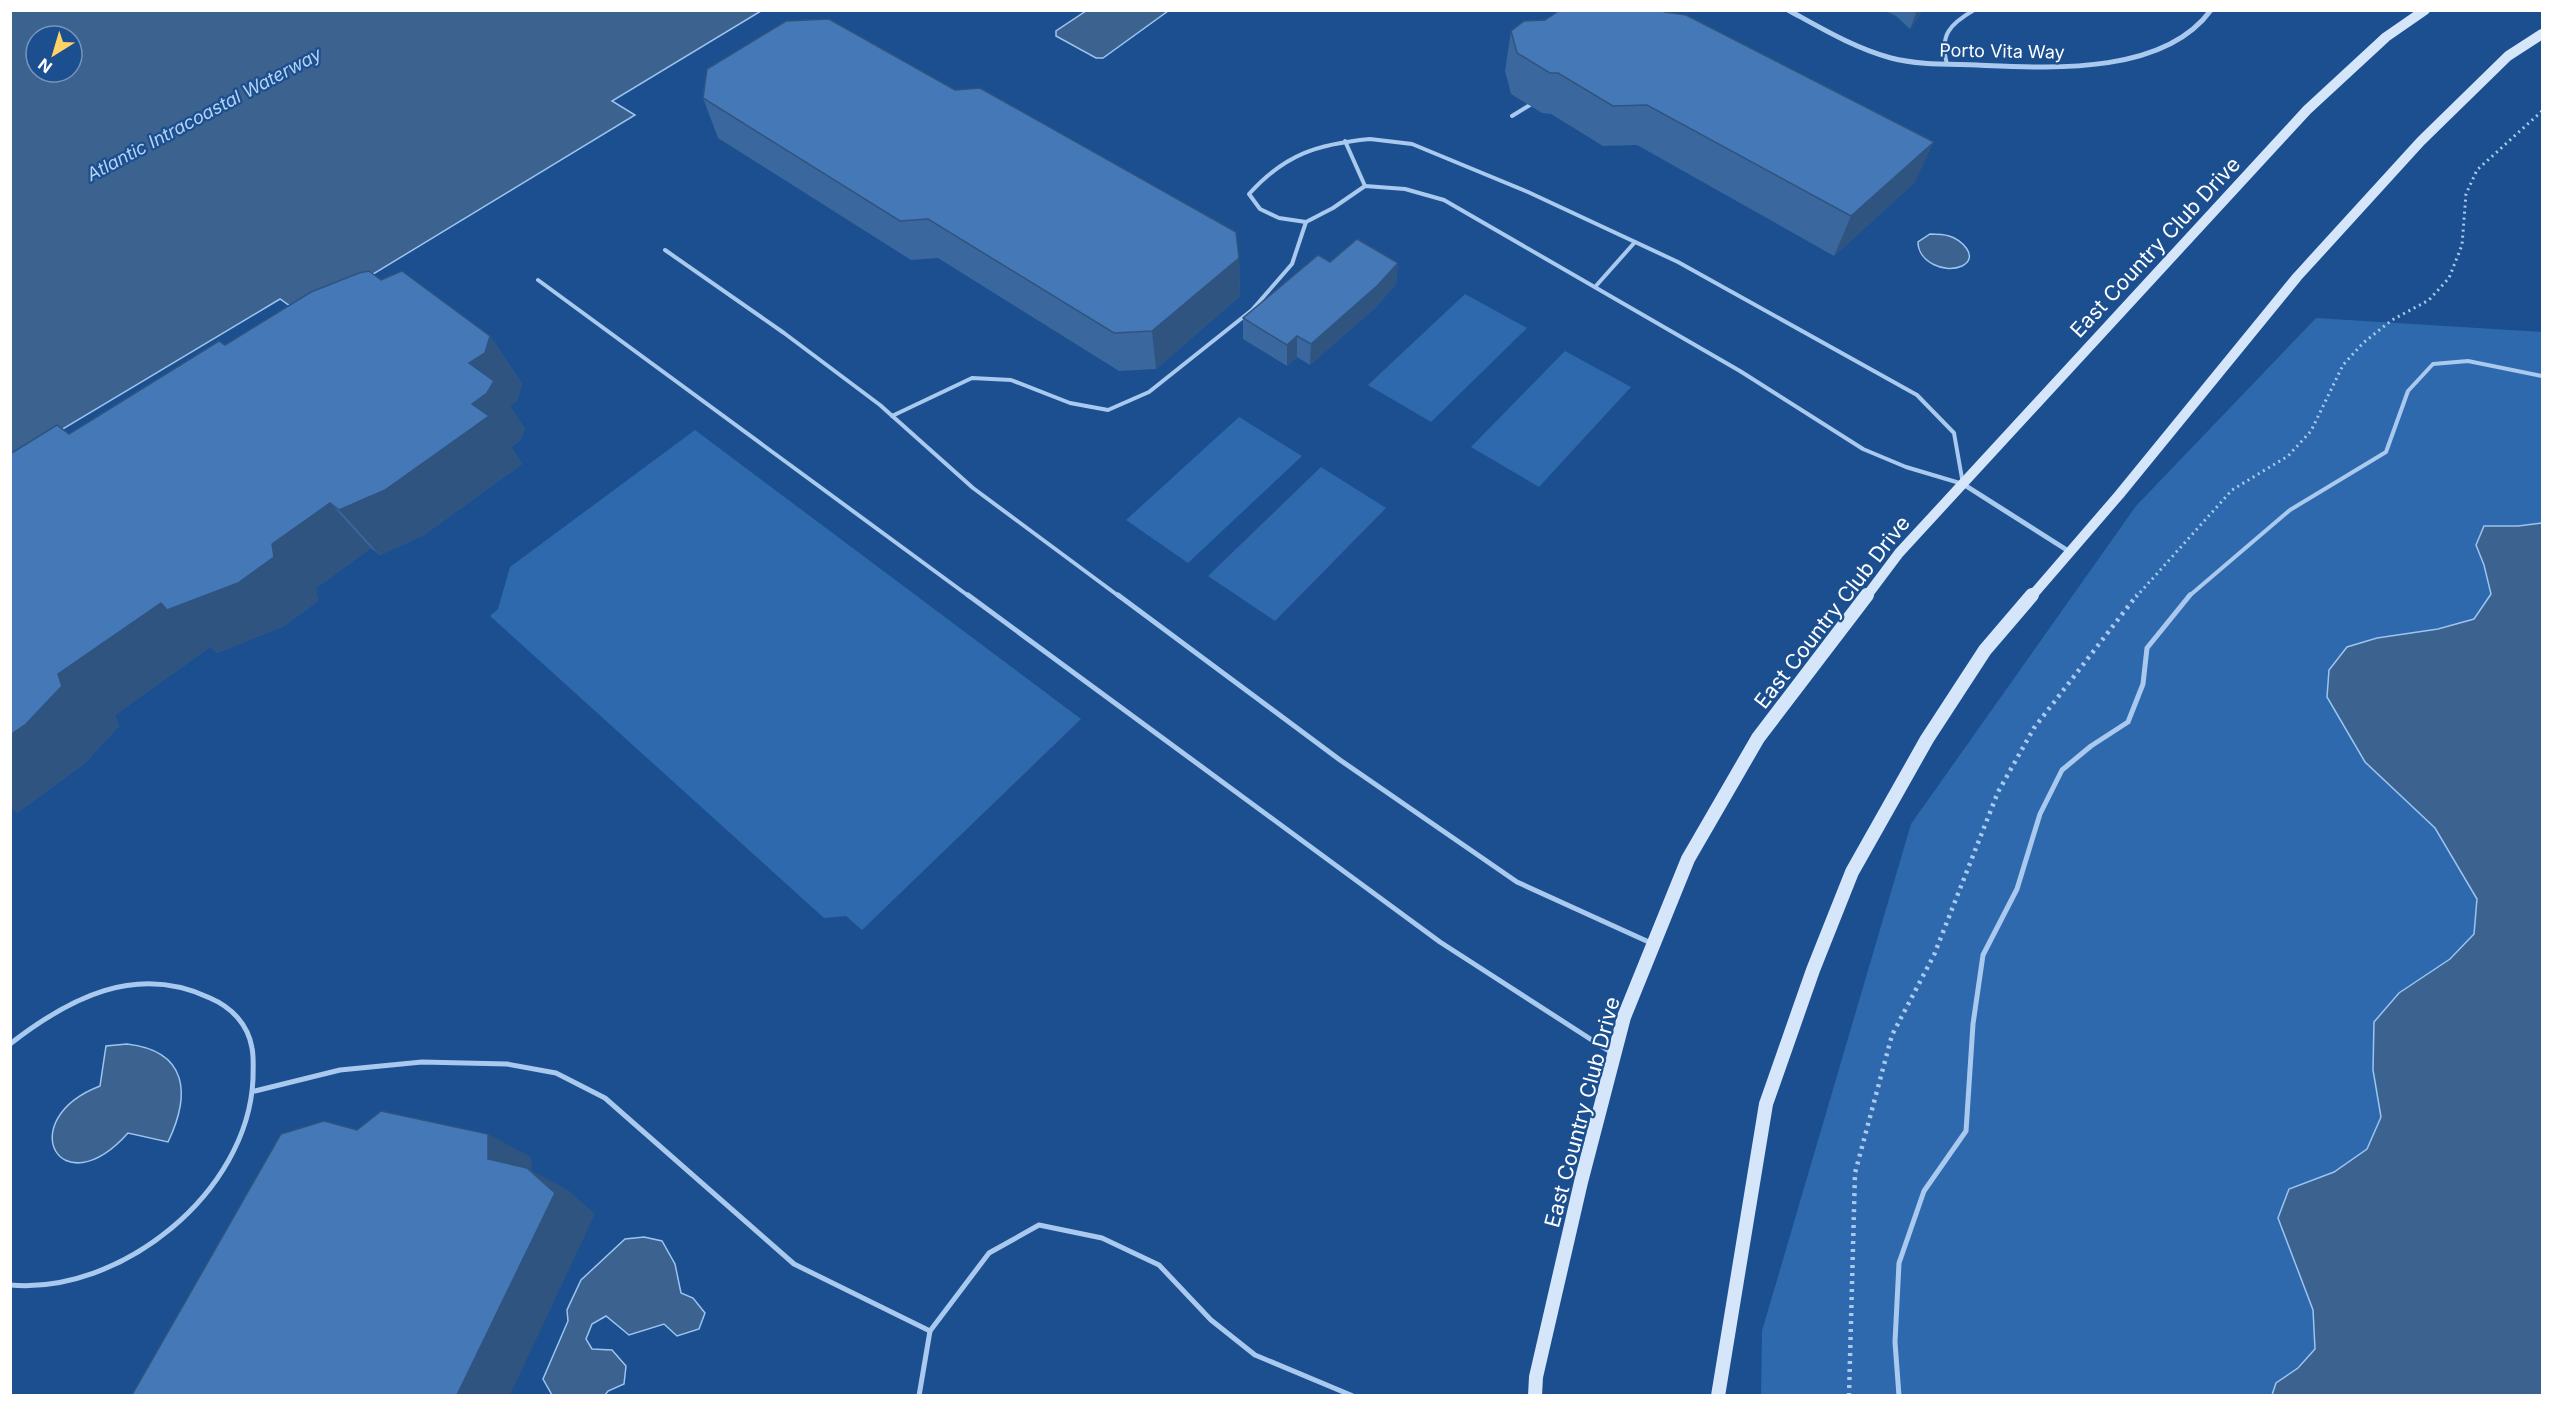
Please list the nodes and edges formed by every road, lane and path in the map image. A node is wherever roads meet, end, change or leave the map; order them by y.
1 (1788, 10) edge
2 (1974, 10) edge
3 (2211, 10) edge
4 (2425, 10) edge
5 (2542, 34) edge
6 (1947, 64) junction
7 (1530, 105) edge
8 (1512, 116) dead end
9 (1345, 141) junction
10 (1365, 186) junction
11 (1306, 222) junction
12 (1635, 242) junction
13 (664, 250) dead end
14 (538, 280) dead end
15 (1595, 287) junction
16 (2542, 376) edge
17 (892, 416) junction
18 (1963, 484) junction
19 (2070, 552) junction
20 (1654, 945) junction
21 (10, 1044) edge
22 (1614, 1054) junction
23 (255, 1091) junction
24 (10, 1285) edge
25 (930, 1331) junction
26 (919, 1395) edge
27 (1353, 1395) edge
28 (1535, 1395) edge
29 (1718, 1395) edge
30 (1899, 1395) edge

1 - 6 street, Porto Vita Way
2 - 6 lane
3 - 6 street, Porto Vita Way
4 - 18 street, East Country Club Drive
5 - 19 street
7 - 8 lane
9 - 10 lane
9 - 11 lane
9 - 12 lane
10 - 11 lane
10 - 15 lane
11 - 17 lane
12 - 15 lane
12 - 18 lane
13 - 17 lane
14 - 22 lane
15 - 18 lane
16 - 30 lane
17 - 20 lane
18 - 19 street
18 - 20 street, East Country Club Drive
19 - 29 street
20 - 22 street, East Country Club Drive
21 - 23 lane
22 - 28 street, East Country Club Drive
23 - 24 lane
23 - 25 lane
25 - 26 lane
25 - 27 lane

